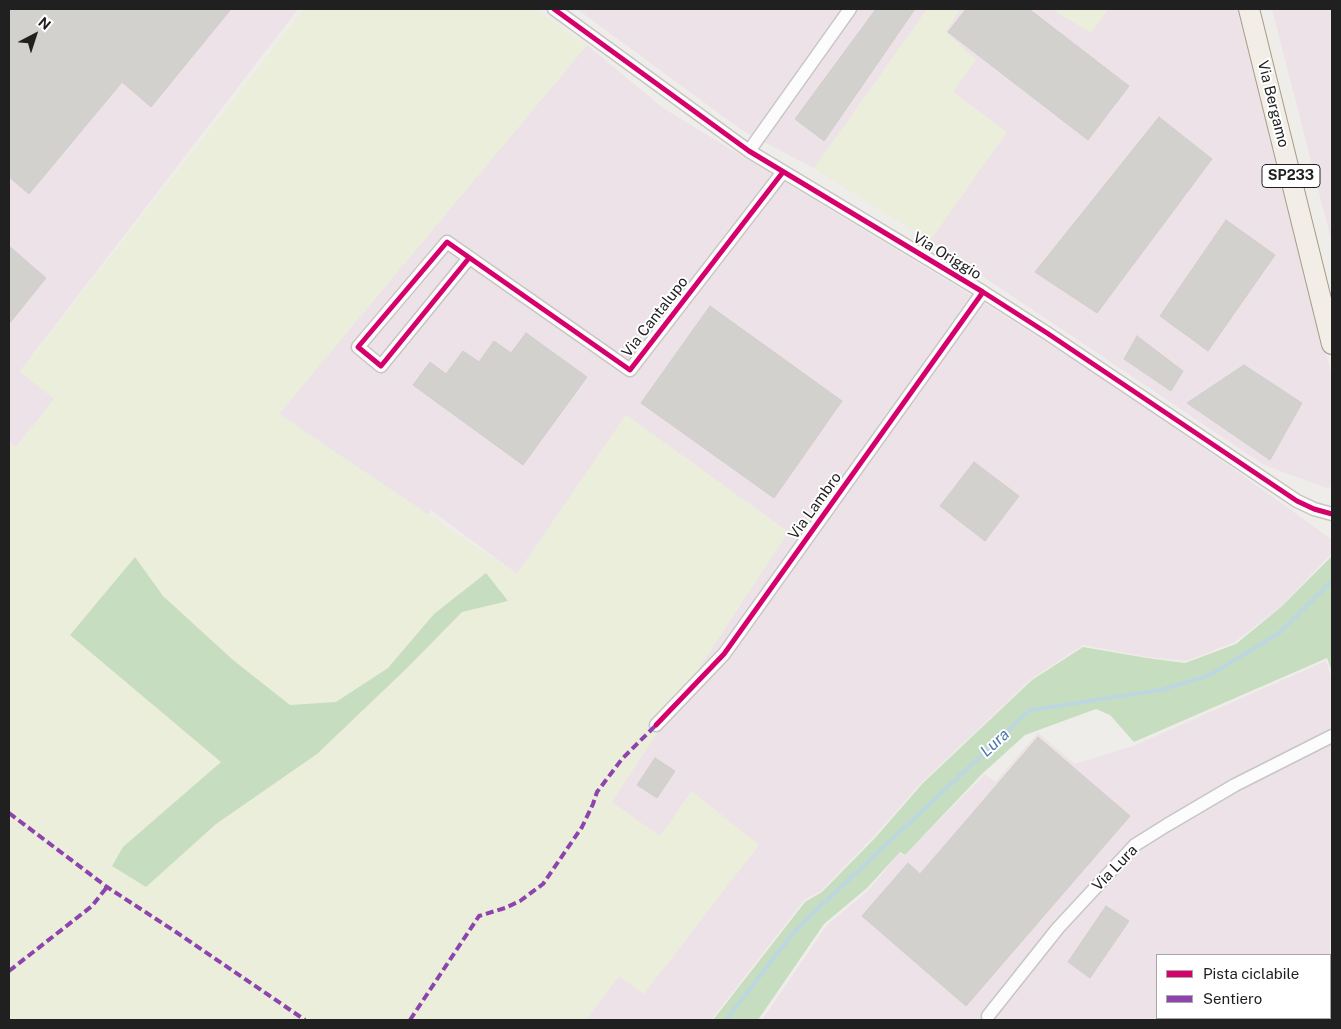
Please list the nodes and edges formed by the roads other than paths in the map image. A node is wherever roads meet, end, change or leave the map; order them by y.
1 (554, 9) edge
2 (850, 9) edge
3 (1249, 9) edge
4 (749, 151) junction
5 (783, 172) junction
6 (470, 258) junction
7 (983, 292) junction
8 (1332, 344) edge
9 (1332, 514) edge
10 (656, 725) dead end
11 (1332, 736) edge
12 (988, 1016) dead end

1 - 4 street, Via Origgio
2 - 4 street
3 - 8 main road, Via Bergamo / SP233
4 - 5 street, Via Origgio
5 - 6 street, Via Cantalupo
5 - 7 street, Via Origgio
6 - 6 street, Via Cantalupo
7 - 9 street, Via Origgio
7 - 10 street, Via Lambro
11 - 12 street, Via Lura

